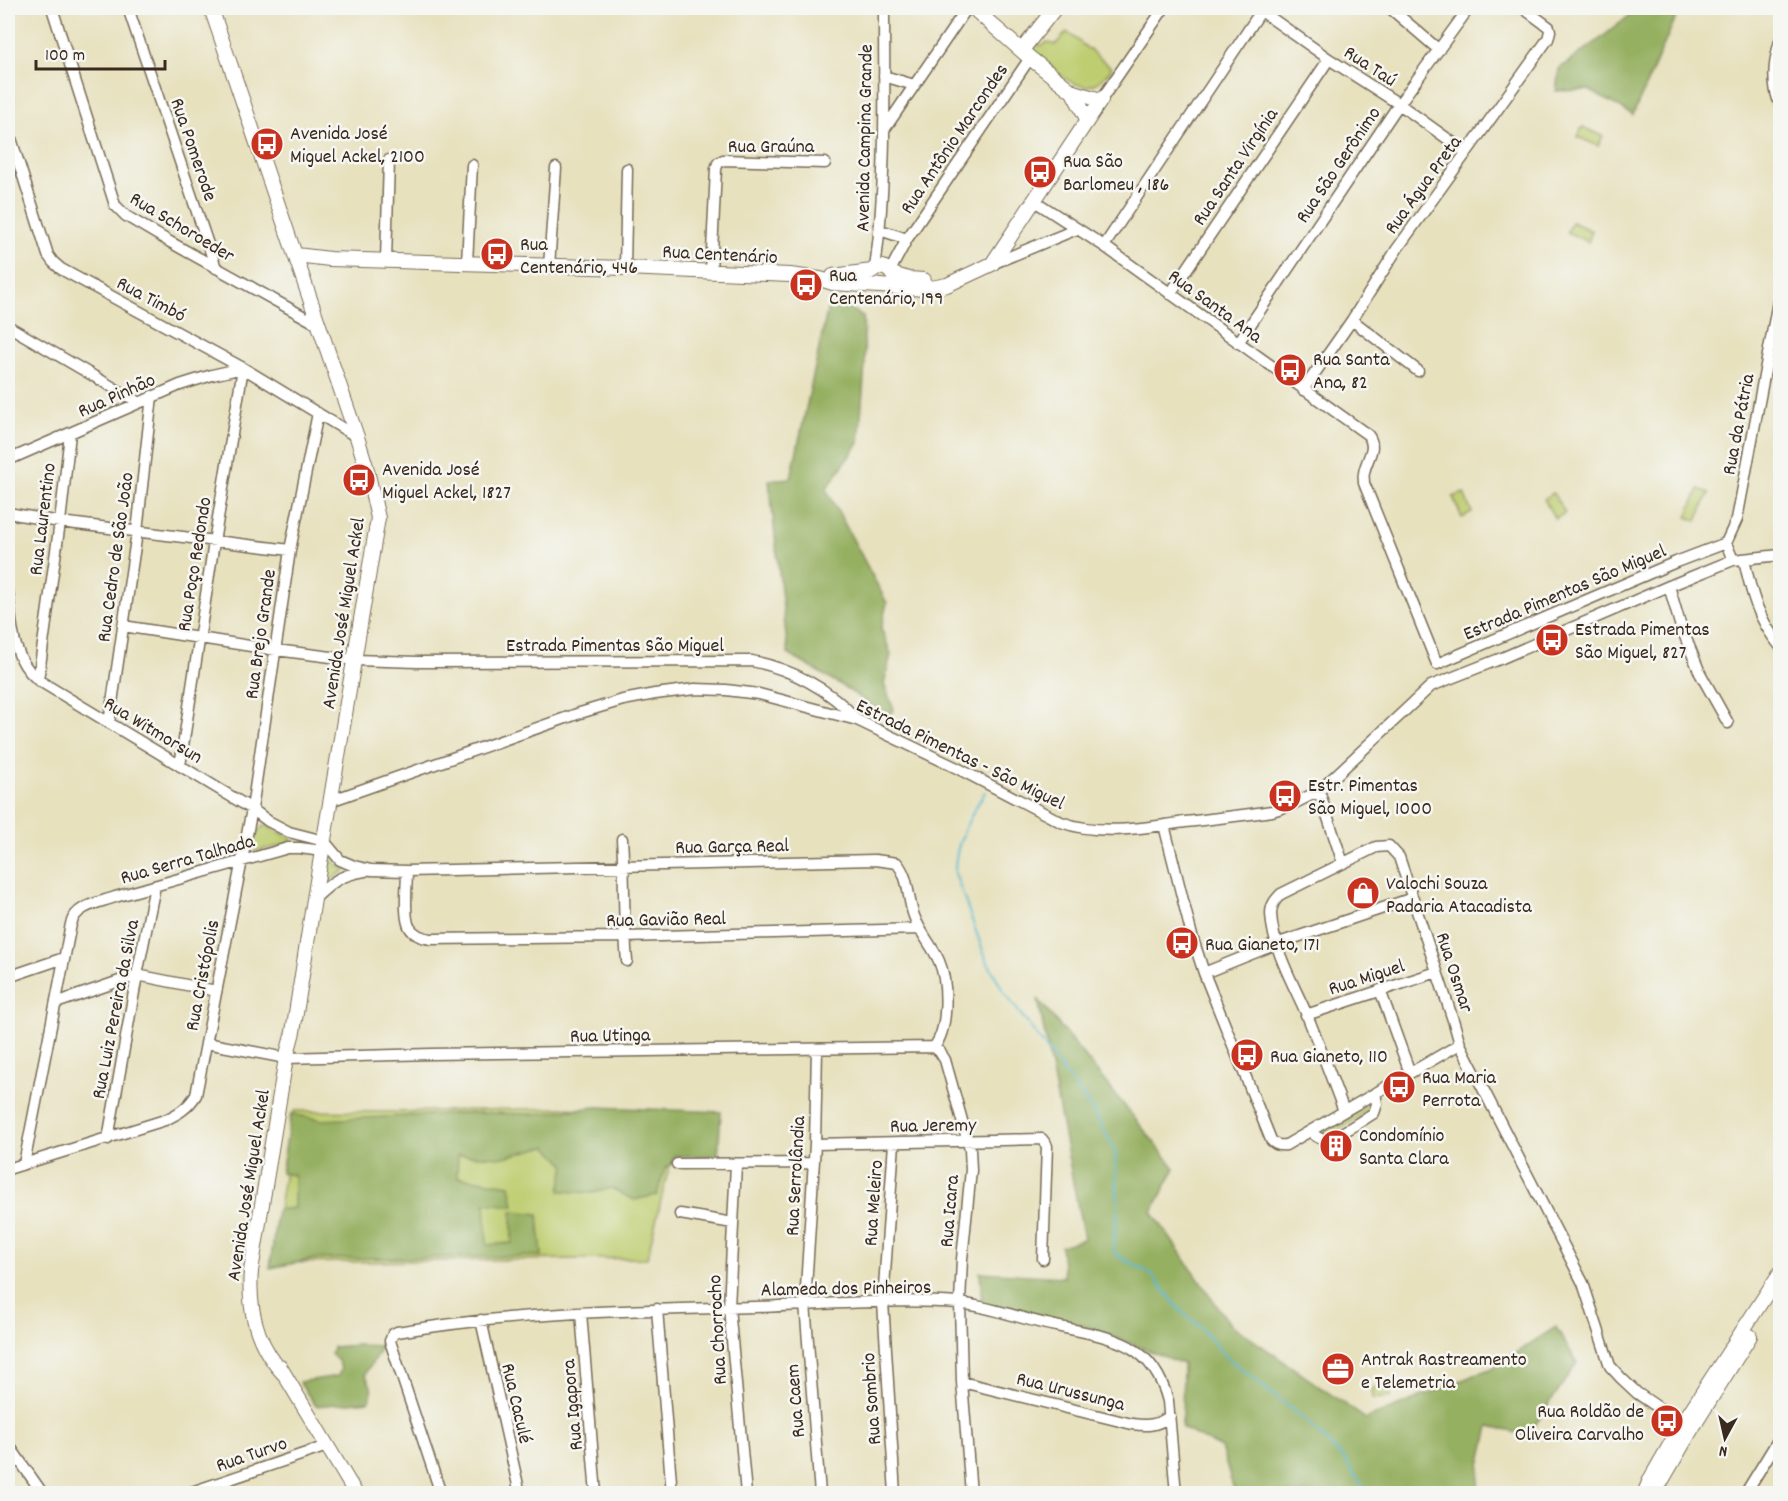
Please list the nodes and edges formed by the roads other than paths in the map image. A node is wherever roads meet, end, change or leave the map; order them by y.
1 (52, 8) edge
2 (128, 8) edge
3 (211, 8) edge
4 (884, 8) edge
5 (967, 8) edge
6 (973, 8) edge
7 (1055, 8) edge
8 (1164, 8) edge
9 (1390, 8) edge
10 (1469, 8) edge
11 (1523, 8) edge
12 (1259, 9) edge
13 (1780, 41) edge
14 (1439, 50) junction
15 (1026, 54) junction
16 (1329, 59) junction
17 (884, 76) junction
18 (914, 85) junction
19 (1074, 92) junction
20 (1101, 100) junction
21 (1400, 104) junction
22 (1780, 104) edge
23 (1087, 119) junction
24 (8, 129) edge
25 (884, 130) junction
26 (1466, 152) junction
27 (390, 160) dead end
28 (825, 163) dead end
29 (472, 165) dead end
30 (556, 168) dead end
31 (627, 169) dead end
32 (1033, 200) junction
33 (1077, 229) junction
34 (880, 230) junction
35 (906, 239) junction
36 (1104, 246) junction
37 (296, 255) junction
38 (330, 259) junction
39 (386, 260) junction
40 (467, 263) junction
41 (992, 264) junction
42 (549, 266) junction
43 (216, 268) junction
44 (625, 268) junction
45 (874, 270) junction
46 (302, 272) junction
47 (711, 272) junction
48 (891, 273) junction
49 (820, 279) junction
50 (947, 285) junction
51 (880, 286) junction
52 (1780, 291) edge
53 (1170, 294) junction
54 (1352, 320) junction
55 (319, 325) junction
56 (8, 326) edge
57 (1238, 343) junction
58 (243, 368) junction
59 (1418, 371) dead end
60 (1303, 390) junction
61 (153, 396) junction
62 (138, 402) junction
63 (318, 413) junction
64 (70, 434) junction
65 (357, 437) junction
66 (8, 460) edge
67 (8, 513) edge
68 (60, 522) junction
69 (137, 532) junction
70 (214, 542) junction
71 (1726, 543) junction
72 (290, 550) junction
73 (1780, 555) edge
74 (1739, 560) junction
75 (1669, 586) junction
76 (8, 593) edge
77 (123, 626) junction
78 (200, 638) junction
79 (1780, 646) edge
80 (276, 650) junction
81 (355, 660) junction
82 (1437, 664) junction
83 (38, 680) junction
84 (1431, 686) junction
85 (857, 720) junction
86 (109, 723) junction
87 (1728, 723) dead end
88 (180, 766) junction
89 (1319, 791) junction
90 (332, 795) junction
91 (252, 809) junction
92 (1164, 825) junction
93 (296, 834) junction
94 (622, 839) dead end
95 (323, 846) junction
96 (294, 848) junction
97 (241, 861) junction
98 (1343, 863) junction
99 (624, 865) junction
100 (371, 870) junction
101 (407, 871) junction
102 (155, 886) junction
103 (1413, 898) junction
104 (314, 899) junction
105 (919, 929) junction
106 (625, 937) junction
107 (1276, 944) junction
108 (64, 958) junction
109 (627, 961) dead end
110 (1437, 972) junction
111 (1204, 973) junction
112 (137, 975) junction
113 (8, 977) edge
114 (1380, 990) junction
115 (216, 992) junction
116 (56, 1003) junction
117 (1306, 1015) junction
118 (206, 1043) junction
119 (1460, 1044) junction
120 (934, 1047) junction
121 (817, 1049) junction
122 (289, 1058) junction
123 (1410, 1072) junction
124 (1375, 1093) junction
125 (1344, 1111) junction
126 (1310, 1131) junction
127 (108, 1139) junction
128 (969, 1142) junction
129 (894, 1143) junction
130 (815, 1144) junction
131 (814, 1163) junction
132 (24, 1164) junction
133 (677, 1164) dead end
134 (736, 1164) junction
135 (8, 1169) edge
136 (680, 1214) dead end
137 (733, 1223) junction
138 (1043, 1259) dead end
139 (1780, 1273) edge
140 (1780, 1289) edge
141 (883, 1302) junction
142 (960, 1304) junction
143 (805, 1305) junction
144 (729, 1307) junction
145 (657, 1309) junction
146 (581, 1314) junction
147 (481, 1320) junction
148 (962, 1382) junction
149 (1170, 1416) junction
150 (1687, 1427) junction
151 (1780, 1437) edge
152 (8, 1444) edge
153 (327, 1446) junction
154 (43, 1494) edge
155 (186, 1494) edge
156 (356, 1494) edge
157 (441, 1494) edge
158 (520, 1494) edge
159 (596, 1494) edge
160 (672, 1494) edge
161 (746, 1494) edge
162 (820, 1494) edge
163 (895, 1494) edge
164 (971, 1494) edge
165 (1176, 1494) edge
166 (1644, 1494) edge
167 (1654, 1494) edge
168 (1745, 1494) edge

1 - 43 street, Rua Schoroeder
2 - 43 street, Rua Pomerode
3 - 37 street, Avenida José Miguel Ackel
4 - 17 street, Avenida Campina Grande
5 - 18 street
6 - 15 street
7 - 15 street
8 - 20 street
9 - 14 street
10 - 14 street, Rua São Gerônimo
11 - 26 street, Rua Água Preta
12 - 16 street, Rua Taú
12 - 36 street
13 - 22 street
14 - 21 street, Rua São Gerônimo
15 - 19 street
15 - 35 street, Rua Antônio Marcondes
16 - 21 street, Rua Taú
16 - 53 street, Rua Santa Virgínia
17 - 18 street
17 - 25 street, Avenida Campina Grande
18 - 25 street
19 - 20 street
19 - 23 street
20 - 23 street
21 - 26 street, Rua Taú
21 - 57 street, Rua São Gerônimo
23 - 32 street
24 - 58 street, Rua Timbó
25 - 34 street, Avenida Campina Grande
26 - 54 street, Rua Água Preta
27 - 39 street
28 - 47 street, Rua Graúna
29 - 40 street
30 - 42 street
31 - 44 street
32 - 33 street, Rua Santa Ana
32 - 41 street
33 - 36 street, Rua Santa Ana
33 - 41 street, Rua Centenário
34 - 35 street, Rua Antônio Marcondes
34 - 45 street, Avenida Campina Grande
35 - 48 street, Rua Antônio Marcondes
36 - 53 street, Rua Santa Ana
37 - 38 street, Rua Centenário
37 - 46 street, Avenida José Miguel Ackel
38 - 39 street, Rua Centenário
38 - 46 street, Rua Centenário
39 - 40 street, Rua Centenário
40 - 42 street, Rua Centenário
41 - 50 street, Rua Centenário
42 - 44 street, Rua Centenário
43 - 55 street, Rua Schoroeder
44 - 47 street, Rua Centenário
45 - 48 street, Rua Centenário
45 - 49 street, Rua Centenário
45 - 51 street
46 - 55 street, Avenida José Miguel Ackel
47 - 49 street, Rua Centenário
48 - 50 street, Rua Centenário
48 - 51 street
49 - 51 street, Rua Centenário
50 - 51 street, Rua Centenário
52 - 71 street, Rua da Pátria
53 - 57 street, Rua Santa Ana
54 - 59 street
54 - 60 street, Rua Água Preta
55 - 65 street, Avenida José Miguel Ackel
56 - 62 street
57 - 60 street, Rua Santa Ana
58 - 61 street, Rua Pinhão
58 - 63 street, Rua Timbó
58 - 70 street, Rua Poço Redondo
60 - 82 street, Rua Santa Ana
61 - 62 street, Rua Pinhão
61 - 69 street, Rua Cedro de São João
62 - 64 street, Rua Pinhão
63 - 65 street, Rua Timbó
63 - 72 street, Rua Brejo Grande
64 - 66 street, Rua Pinhão
64 - 68 street, Rua Laurentino
65 - 81 street, Avenida José Miguel Ackel
67 - 68 street
68 - 69 street
68 - 83 street, Rua Laurentino
69 - 70 street
69 - 77 street, Rua Cedro de São João
70 - 72 street
70 - 78 street, Rua Poço Redondo
71 - 74 street
71 - 82 street, Estrada Pimentas São Miguel
72 - 80 street, Rua Brejo Grande
73 - 74 street, Estrada Pimentas São Miguel
74 - 75 street, Estrada Pimentas São Miguel
74 - 79 street
75 - 84 street, Estrada Pimentas São Miguel
75 - 87 street
76 - 83 street, Rua Witmorsun
77 - 78 street, Estrada Pimentas São Miguel
77 - 86 street, Rua Cedro de São João
78 - 80 street, Estrada Pimentas São Miguel
78 - 88 street, Rua Poço Redondo
80 - 81 street, Estrada Pimentas São Miguel
80 - 91 street, Rua Brejo Grande
81 - 85 street, Estrada Pimentas São Miguel
81 - 90 street, Avenida José Miguel Ackel
82 - 84 street
83 - 86 street, Rua Witmorsun
84 - 89 street, Estrada Pimentas São Miguel
85 - 90 street, Estrada Pimentas - São Miguel
85 - 92 street, Estrada Pimentas - São Miguel
86 - 88 street, Rua Witmorsun
88 - 91 street, Rua Witmorsun
89 - 92 street, Estrada Pimentas São Miguel
89 - 98 street
90 - 95 street, Avenida José Miguel Ackel
91 - 93 street, Rua Serra Talhada
91 - 97 street, Rua Brejo Grande
92 - 111 street
93 - 95 street, Rua Serra Talhada
93 - 96 street
94 - 99 street
95 - 96 street, Rua Serra Talhada
95 - 100 street
95 - 104 street, Avenida José Miguel Ackel
96 - 97 street, Rua Serra Talhada
97 - 102 street, Rua Serra Talhada
97 - 115 street, Rua Cristópolis
98 - 103 street, Rua Osmar
98 - 107 street
99 - 101 street, Rua Garça Real
99 - 105 street, Rua Garça Real
99 - 106 street
100 - 101 street, Rua Garça Real
100 - 104 street
101 - 106 street, Rua Gavião Real
102 - 108 street, Rua Serra Talhada
102 - 112 street, Rua Luiz Pereira da Silva
103 - 107 street
103 - 110 street, Rua Osmar
104 - 122 street, Avenida José Miguel Ackel
105 - 106 street, Rua Gavião Real
105 - 120 street, Rua Garça Real
106 - 109 street
107 - 111 street
107 - 117 street
108 - 113 street
108 - 116 street
110 - 114 street, Rua Miguel
110 - 119 street, Rua Osmar
111 - 126 street
112 - 115 street
112 - 116 street
112 - 127 street, Rua Luiz Pereira da Silva
114 - 117 street, Rua Miguel
114 - 123 street
115 - 118 street, Rua Cristópolis
116 - 132 street
117 - 125 street
118 - 122 street, Rua Utinga
118 - 127 street, Rua Cristópolis
119 - 123 street
119 - 150 street
120 - 121 street, Rua Utinga
120 - 128 street, Rua Icara
121 - 122 street, Rua Utinga
121 - 130 street, Rua Serrolândia
122 - 153 street, Avenida José Miguel Ackel
123 - 124 street
124 - 125 street
124 - 126 street
125 - 126 street
127 - 132 street
128 - 129 street, Rua Jeremy
128 - 138 street, Rua Jeremy
128 - 142 street, Rua Icara
129 - 130 street, Rua Jeremy
129 - 141 street, Rua Meleiro
130 - 131 street, Rua Serrolândia
131 - 134 street
131 - 143 street, Rua Serrolândia
132 - 135 street
133 - 134 street
134 - 137 street, Rua Chorrocho
136 - 137 street
137 - 144 street, Rua Chorrocho
139 - 150 street
140 - 150 street
141 - 142 street, Alameda dos Pinheiros
141 - 143 street, Alameda dos Pinheiros
141 - 163 street, Rua Sombrio
142 - 148 street, Rua Icara
142 - 149 street, Alameda dos Pinheiros
143 - 144 street, Alameda dos Pinheiros
143 - 162 street, Rua Caem
144 - 145 street, Alameda dos Pinheiros
144 - 161 street, Rua Chorrocho
145 - 146 street, Alameda dos Pinheiros
145 - 160 street
146 - 147 street, Alameda dos Pinheiros
146 - 159 street, Rua Igapora
147 - 157 street, Alameda dos Pinheiros
147 - 158 street, Rua Caculé
148 - 149 street, Rua Urussunga
148 - 164 street, Rua Icara
149 - 165 street, Alameda dos Pinheiros
150 - 166 street
150 - 167 street
151 - 168 street
152 - 154 street
153 - 155 street, Rua Turvo
153 - 156 street, Avenida José Miguel Ackel

